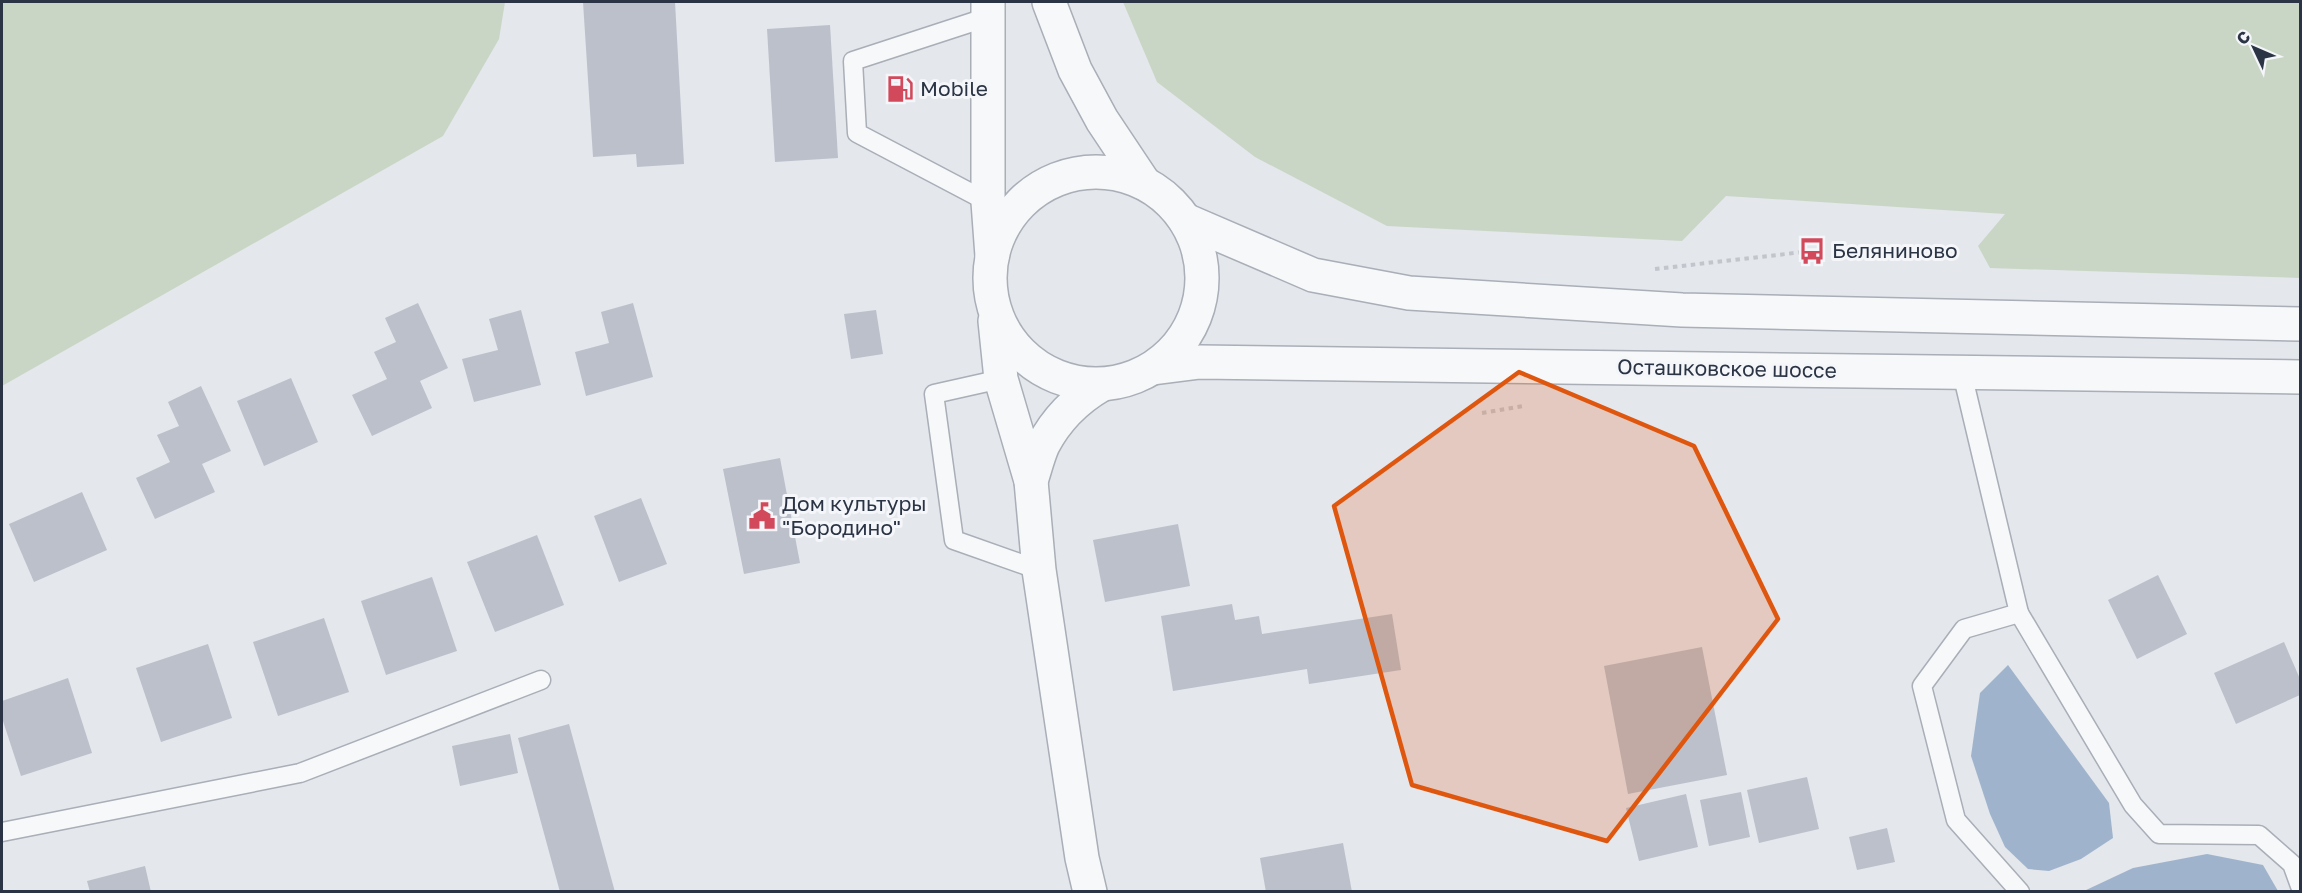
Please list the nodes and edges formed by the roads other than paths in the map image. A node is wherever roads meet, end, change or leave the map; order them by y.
1 (1049, 2) edge
2 (988, 9) edge
3 (1144, 183) junction
4 (988, 202) junction
5 (1185, 220) junction
6 (992, 256) junction
7 (994, 311) junction
8 (2301, 324) edge
9 (1153, 368) junction
10 (1962, 373) junction
11 (2301, 378) edge
12 (1001, 379) junction
13 (1101, 385) junction
14 (1031, 481) junction
15 (1039, 570) junction
16 (2019, 613) junction
17 (541, 680) dead end
18 (2, 832) edge
19 (2301, 886) edge
20 (1090, 891) edge
21 (2020, 891) edge

1 - 3 street, Осташковское шоссе
2 - 4 street, Осташковское шоссе
2 - 4 lane
3 - 5 street, Осташковское шоссе
3 - 6 street, Осташковское шоссе
4 - 6 street, Осташковское шоссе
5 - 8 street, Осташковское шоссе
5 - 9 street, Осташковское шоссе
6 - 7 street, Осташковское шоссе
7 - 12 street
7 - 13 street, Осташковское шоссе
9 - 10 street, Осташковское шоссе
9 - 13 street, Осташковское шоссе
10 - 11 street, Осташковское шоссе
10 - 16 lane
12 - 14 street
12 - 15 lane
13 - 14 street
14 - 15 street
15 - 20 street
16 - 19 lane
16 - 21 lane
17 - 18 lane

